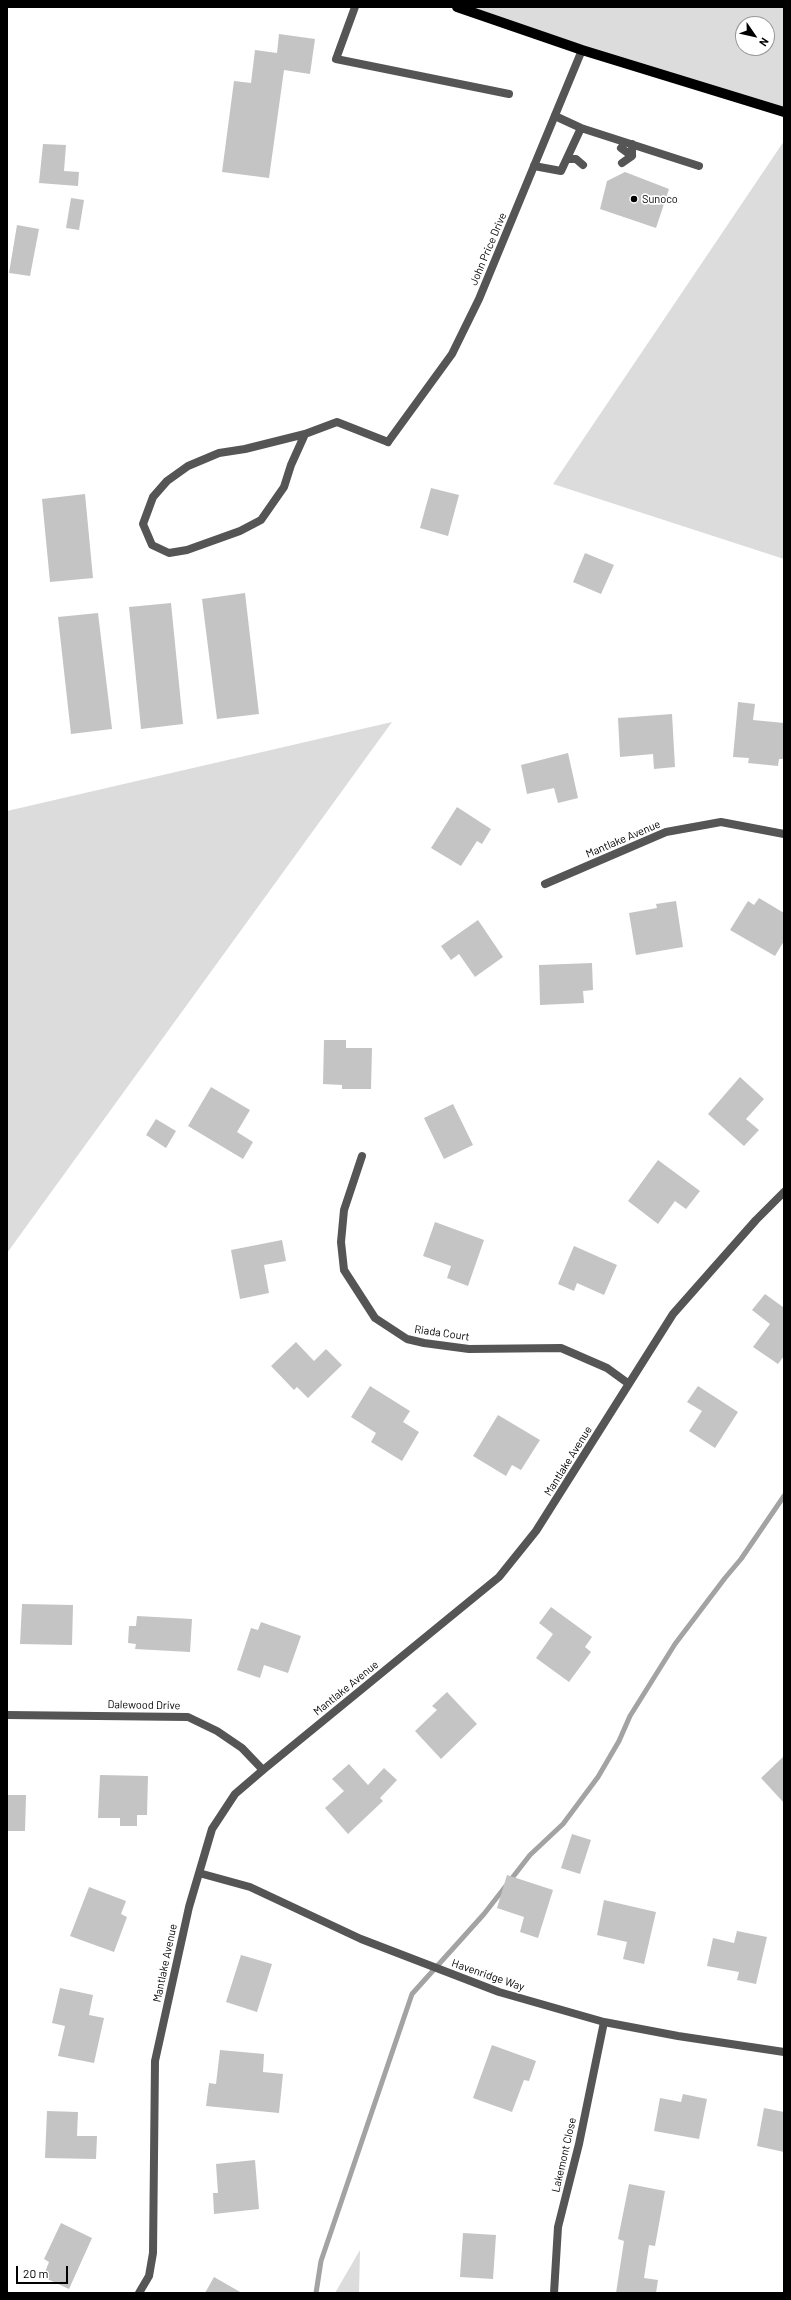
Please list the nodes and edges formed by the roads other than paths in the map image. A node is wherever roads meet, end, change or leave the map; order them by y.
1 (354, 7) edge
2 (457, 7) edge
3 (582, 50) junction
4 (508, 94) dead end
5 (784, 112) edge
6 (555, 116) junction
7 (581, 128) junction
8 (632, 144) junction
9 (621, 148) dead end
10 (582, 152) dead end
11 (632, 156) junction
12 (567, 159) junction
13 (576, 159) junction
14 (622, 163) dead end
15 (583, 165) dead end
16 (534, 166) junction
17 (699, 166) dead end
18 (306, 434) junction
19 (784, 834) edge
20 (544, 884) dead end
21 (362, 1156) dead end
22 (784, 1192) edge
23 (630, 1384) junction
24 (7, 1715) edge
25 (263, 1770) junction
26 (199, 1873) junction
27 (604, 2022) junction
28 (784, 2052) edge
29 (139, 2293) edge
30 (554, 2293) edge

1 - 4 street
2 - 3 main road
3 - 5 main road
3 - 6 street, John Price Drive
6 - 7 street
6 - 16 street, John Price Drive
7 - 8 street
7 - 12 street
8 - 11 street
8 - 17 street
9 - 11 street
10 - 13 street
11 - 14 street
12 - 13 street
12 - 16 street
13 - 15 street
16 - 18 street, John Price Drive
18 - 18 street
19 - 20 street, Mantlake Avenue
21 - 23 street, Riada Court
22 - 23 street, Mantlake Avenue
23 - 25 street, Mantlake Avenue
24 - 25 street, Dalewood Drive
25 - 26 street, Mantlake Avenue
26 - 27 street, Havenridge Way
26 - 29 street, Mantlake Avenue
27 - 28 street, Havenridge Way
27 - 30 street, Lakemont Close

